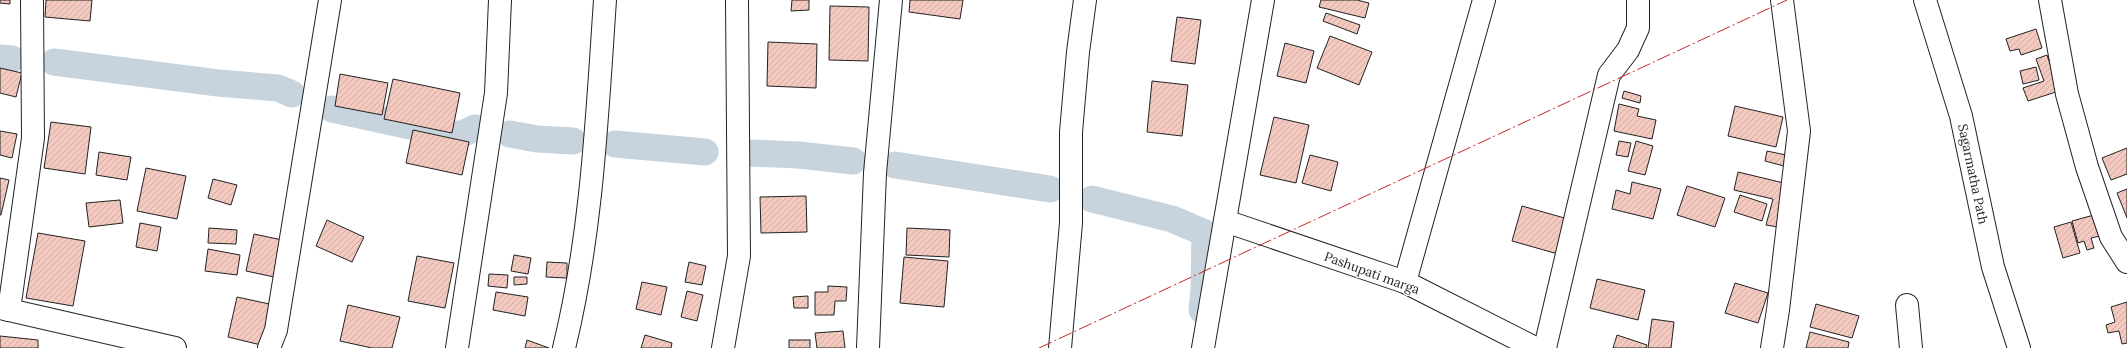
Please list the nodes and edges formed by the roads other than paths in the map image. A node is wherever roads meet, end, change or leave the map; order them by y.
1 (32, 0) edge
2 (330, 0) edge
3 (500, 0) edge
4 (605, 0) edge
5 (737, 0) edge
6 (891, 0) edge
7 (1085, 0) edge
8 (1263, 0) edge
9 (1484, 0) edge
10 (1638, 0) edge
11 (1782, 0) edge
12 (1925, 0) edge
13 (2050, 0) edge
14 (1225, 222) junction
15 (2127, 262) edge
16 (1404, 282) junction
17 (1907, 305) dead end
18 (5, 309) edge
19 (176, 348) edge
20 (269, 348) edge
21 (457, 348) edge
22 (564, 348) edge
23 (723, 348) edge
24 (868, 348) edge
25 (1060, 348) edge
26 (1203, 348) edge
27 (1535, 348) edge
28 (1545, 348) edge
29 (1772, 348) edge
30 (1911, 348) edge
31 (2019, 348) edge

1 - 18 street
2 - 20 street
3 - 21 street
4 - 22 street
5 - 23 street
6 - 24 street
7 - 25 street
8 - 14 street
9 - 16 street
10 - 28 street
11 - 29 street
12 - 31 street, Sagarmatha Path
13 - 15 street
14 - 16 street, Pashupati marga
14 - 26 street
16 - 27 street, Pashupati marga
17 - 30 street
18 - 19 street

